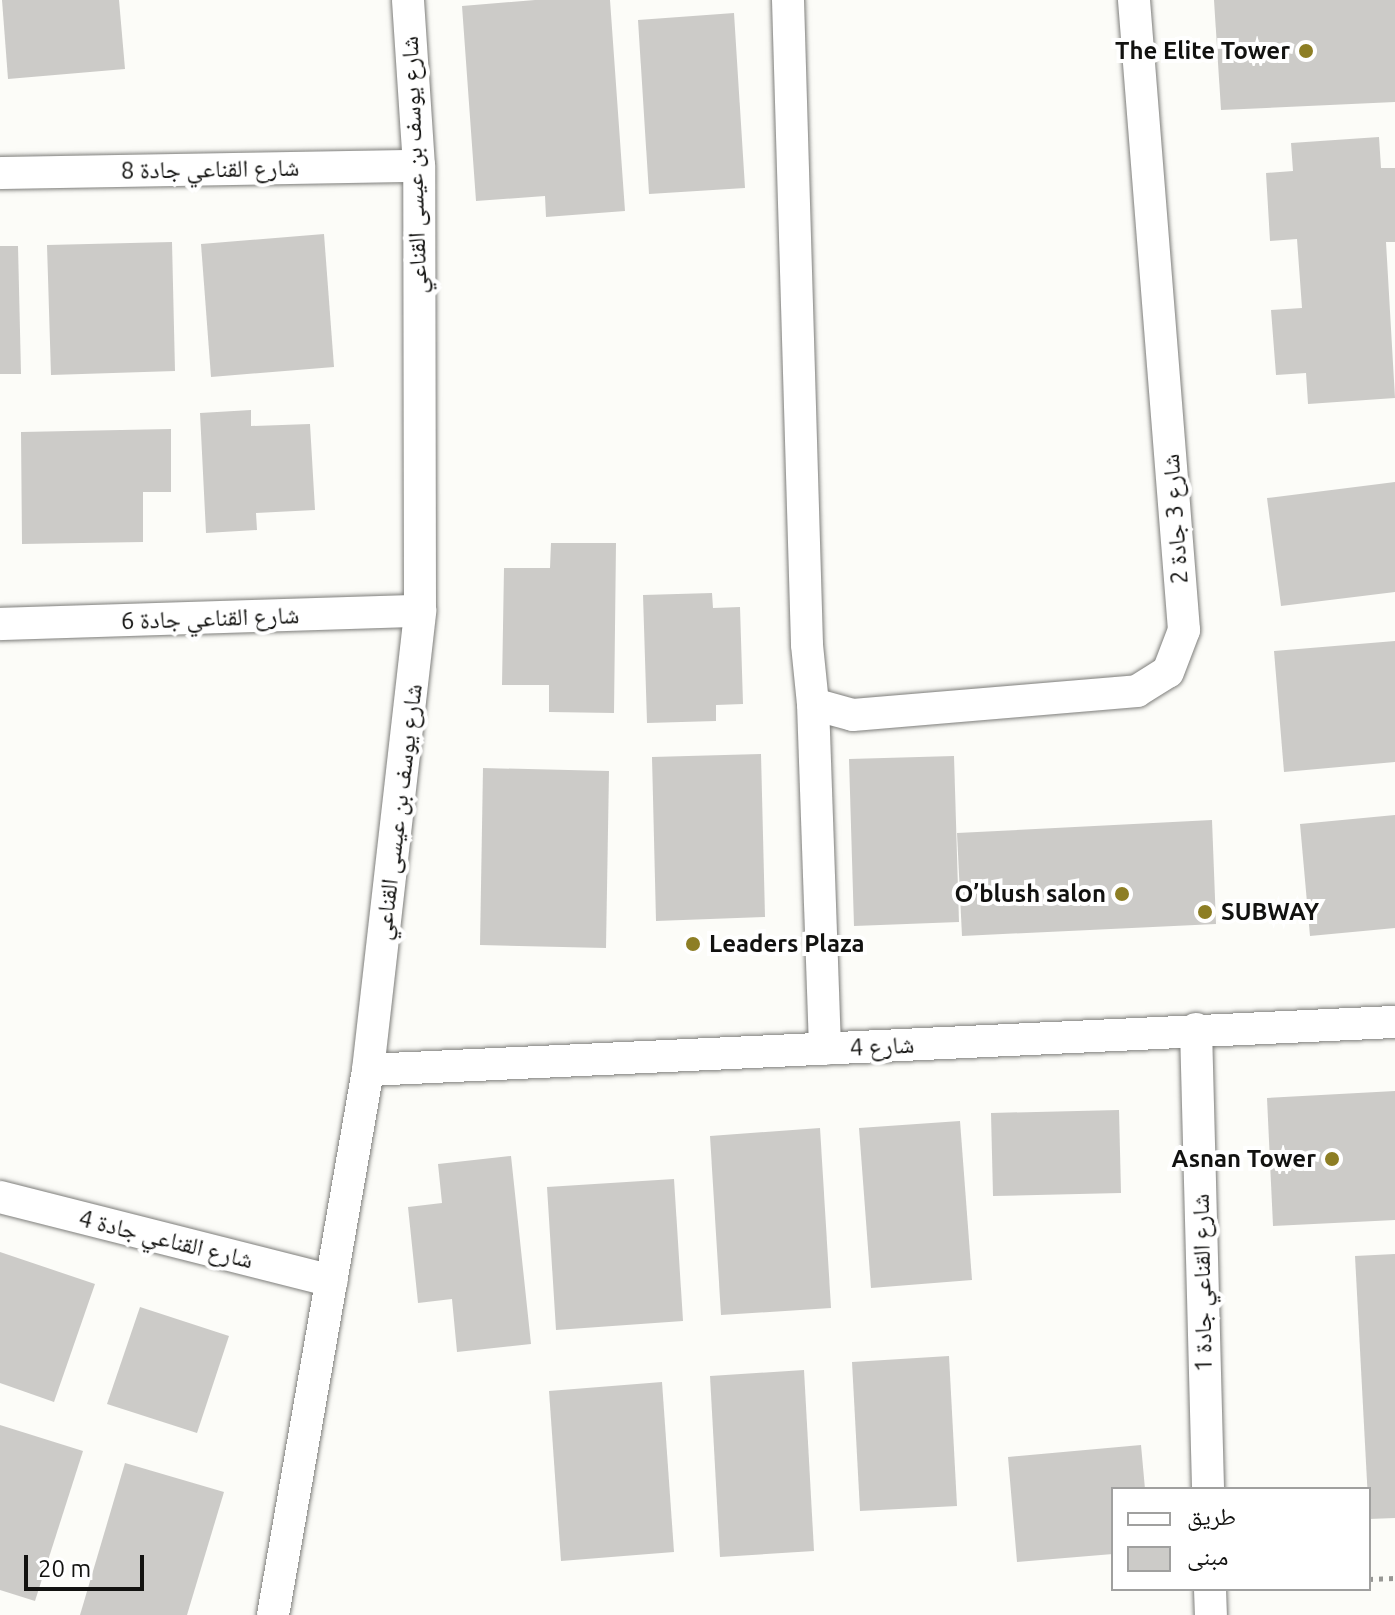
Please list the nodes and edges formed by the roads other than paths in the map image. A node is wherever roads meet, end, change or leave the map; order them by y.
1 (408, 0) edge
2 (788, 0) edge
3 (1134, 0) edge
4 (419, 166) junction
5 (0, 173) edge
6 (420, 611) junction
7 (0, 624) edge
8 (813, 704) junction
9 (1395, 1022) edge
10 (1196, 1029) junction
11 (825, 1049) junction
12 (368, 1070) junction
13 (0, 1197) edge
14 (332, 1281) junction
15 (1208, 1487) edge
16 (1210, 1591) edge
17 (273, 1615) edge
18 (1211, 1615) edge

1 - 4 street, شارع يوسف بن عيسى القناعي
2 - 8 street
3 - 8 street, شارع 3 جادة 2
4 - 5 street, شارع القناعي جادة 8
4 - 6 street, شارع يوسف بن عيسى القناعي
6 - 7 street, شارع القناعي جادة 6
6 - 12 street, شارع يوسف بن عيسى القناعي
8 - 11 street
9 - 10 street, شارع 4
10 - 11 street, شارع 4
10 - 15 street, شارع القناعي جادة 1
11 - 12 street, شارع 4
12 - 14 street, شارع يوسف بن عيسى القناعي
13 - 14 street, شارع القناعي جادة 4
14 - 17 street, شارع يوسف بن عيسى القناعي
16 - 18 street

